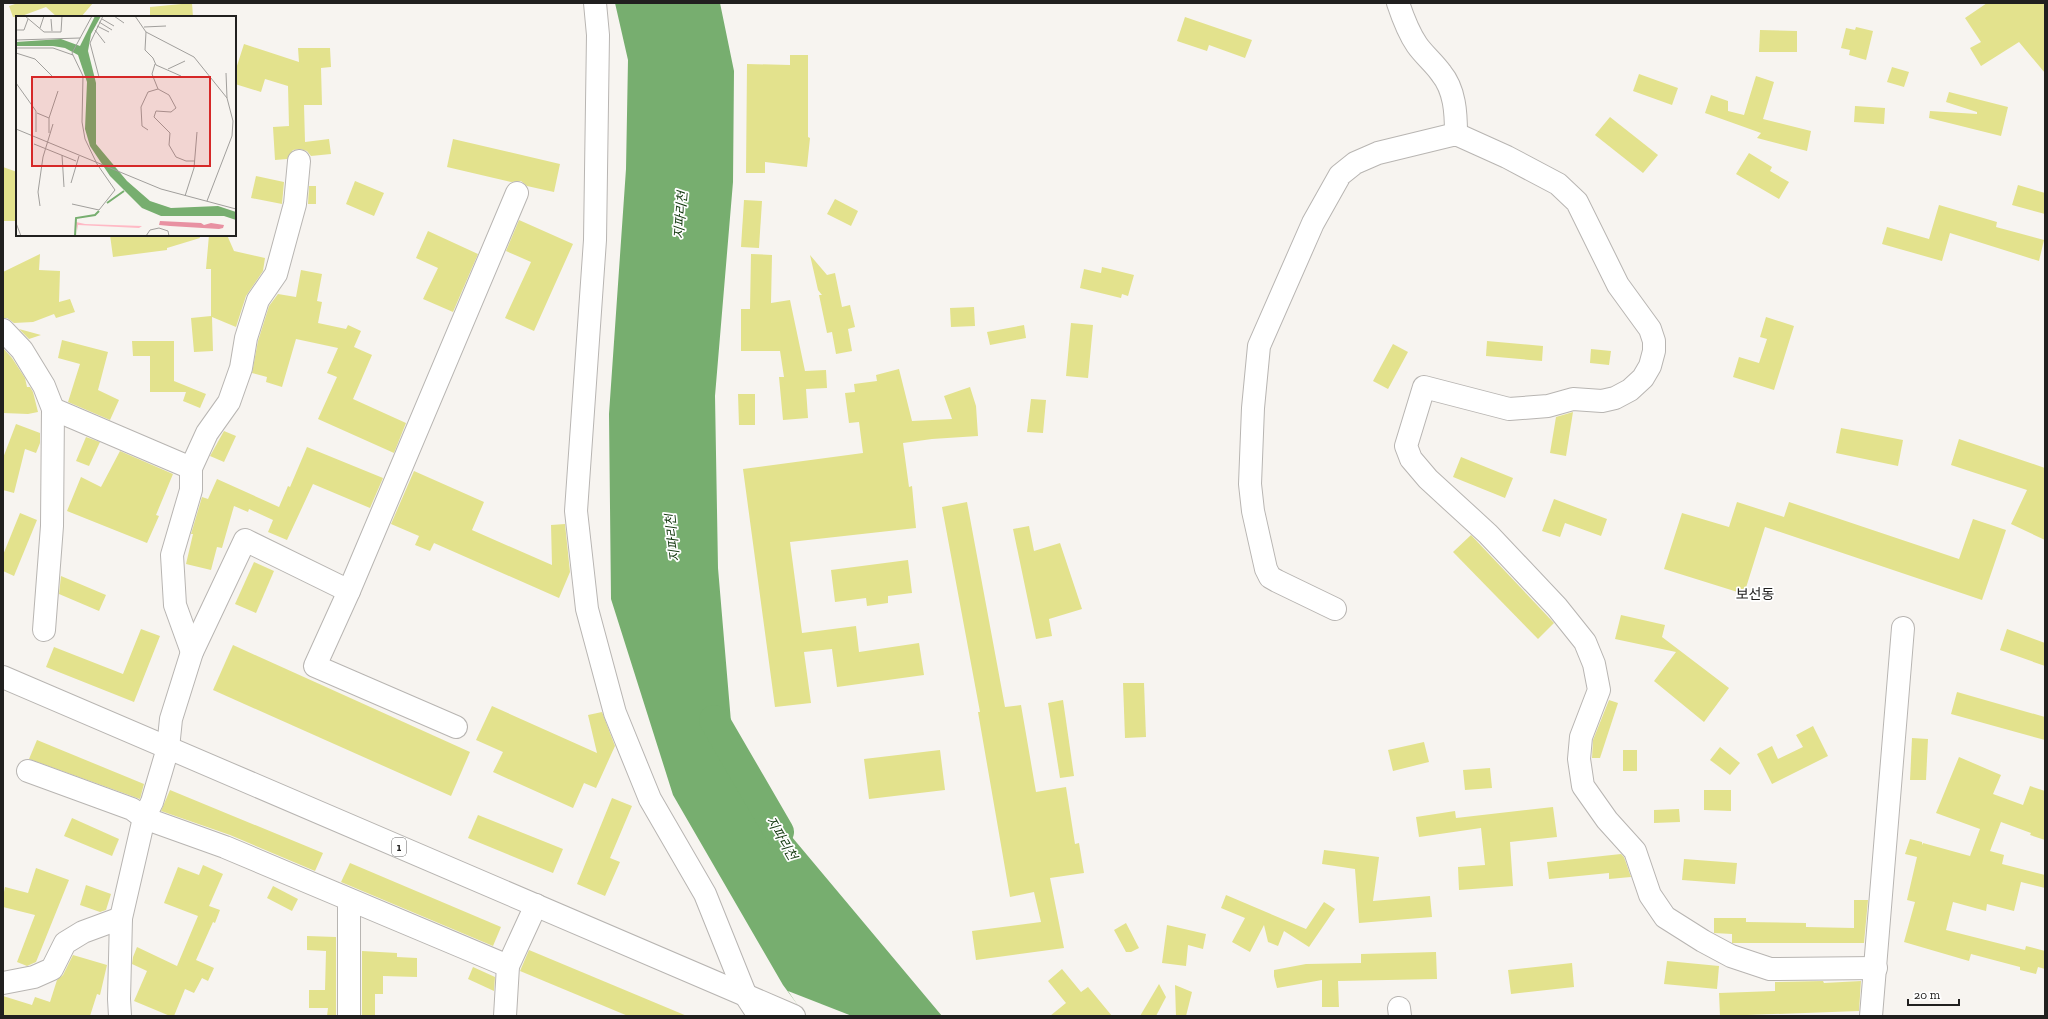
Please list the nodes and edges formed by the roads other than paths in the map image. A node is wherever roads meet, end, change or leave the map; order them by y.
1 (594, 3) edge
2 (1398, 3) edge
3 (1456, 134) junction
4 (299, 161) dead end
5 (517, 193) dead end
6 (3, 330) edge
7 (53, 409) junction
8 (191, 468) junction
9 (349, 590) junction
10 (1335, 609) dead end
11 (1903, 628) dead end
12 (44, 630) dead end
13 (192, 652) junction
14 (3, 677) edge
15 (456, 727) dead end
16 (168, 748) junction
17 (28, 772) dead end
18 (144, 818) junction
19 (350, 900) junction
20 (536, 905) junction
21 (121, 918) junction
22 (508, 966) junction
23 (1876, 968) junction
24 (3, 983) edge
25 (746, 996) junction
26 (120, 1016) edge
27 (349, 1016) edge
28 (505, 1016) edge
29 (759, 1016) edge
30 (794, 1016) edge
31 (1871, 1016) edge

1 - 25 street
2 - 3 street
3 - 10 street
3 - 23 street
4 - 8 street
5 - 9 street
6 - 7 street
7 - 8 street
7 - 12 street
8 - 13 street
9 - 13 street
9 - 15 street
11 - 23 street
13 - 16 street
14 - 16 street, 1
16 - 18 street
16 - 20 street, 1
17 - 18 street
18 - 19 street
18 - 21 street
19 - 22 street
19 - 27 street
20 - 22 street
20 - 25 street, 1
21 - 24 street
21 - 26 street
22 - 28 street
23 - 31 street
25 - 29 street
25 - 30 street, 1

